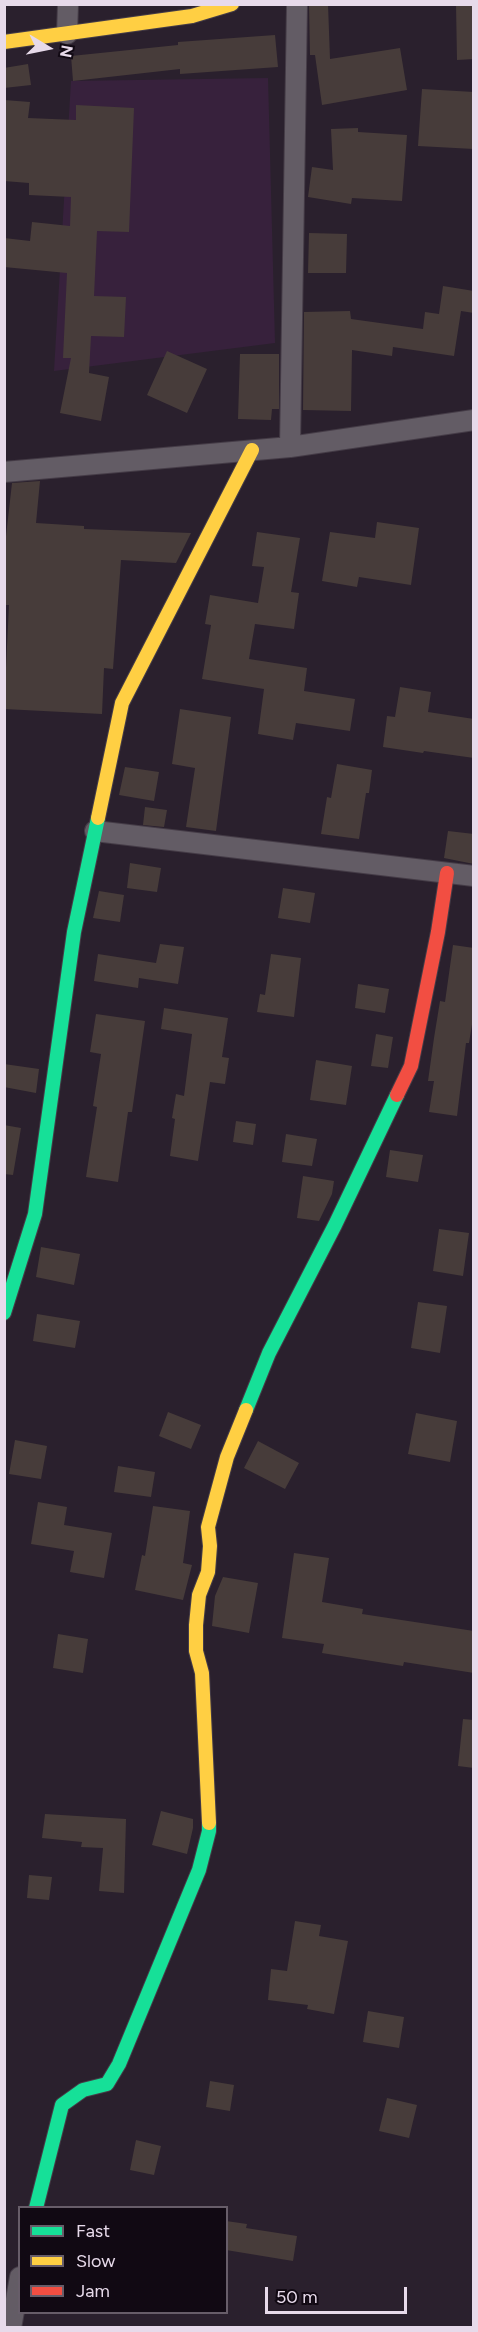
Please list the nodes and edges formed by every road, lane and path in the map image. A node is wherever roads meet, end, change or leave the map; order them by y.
1 (68, 4) edge
2 (232, 4) edge
3 (297, 4) edge
4 (67, 34) junction
5 (4, 42) edge
6 (474, 420) edge
7 (290, 447) junction
8 (252, 450) junction
9 (4, 472) edge
10 (95, 831) junction
11 (447, 873) junction
12 (474, 876) edge
13 (4, 1313) edge
14 (37, 2206) edge
15 (18, 2288) edge
16 (11, 2328) edge

1 - 4 street
2 - 4 street
3 - 7 street
4 - 5 street
6 - 7 street
7 - 8 street
8 - 9 street
8 - 10 street
10 - 11 street
10 - 13 street
11 - 12 street
11 - 14 street
15 - 16 street

